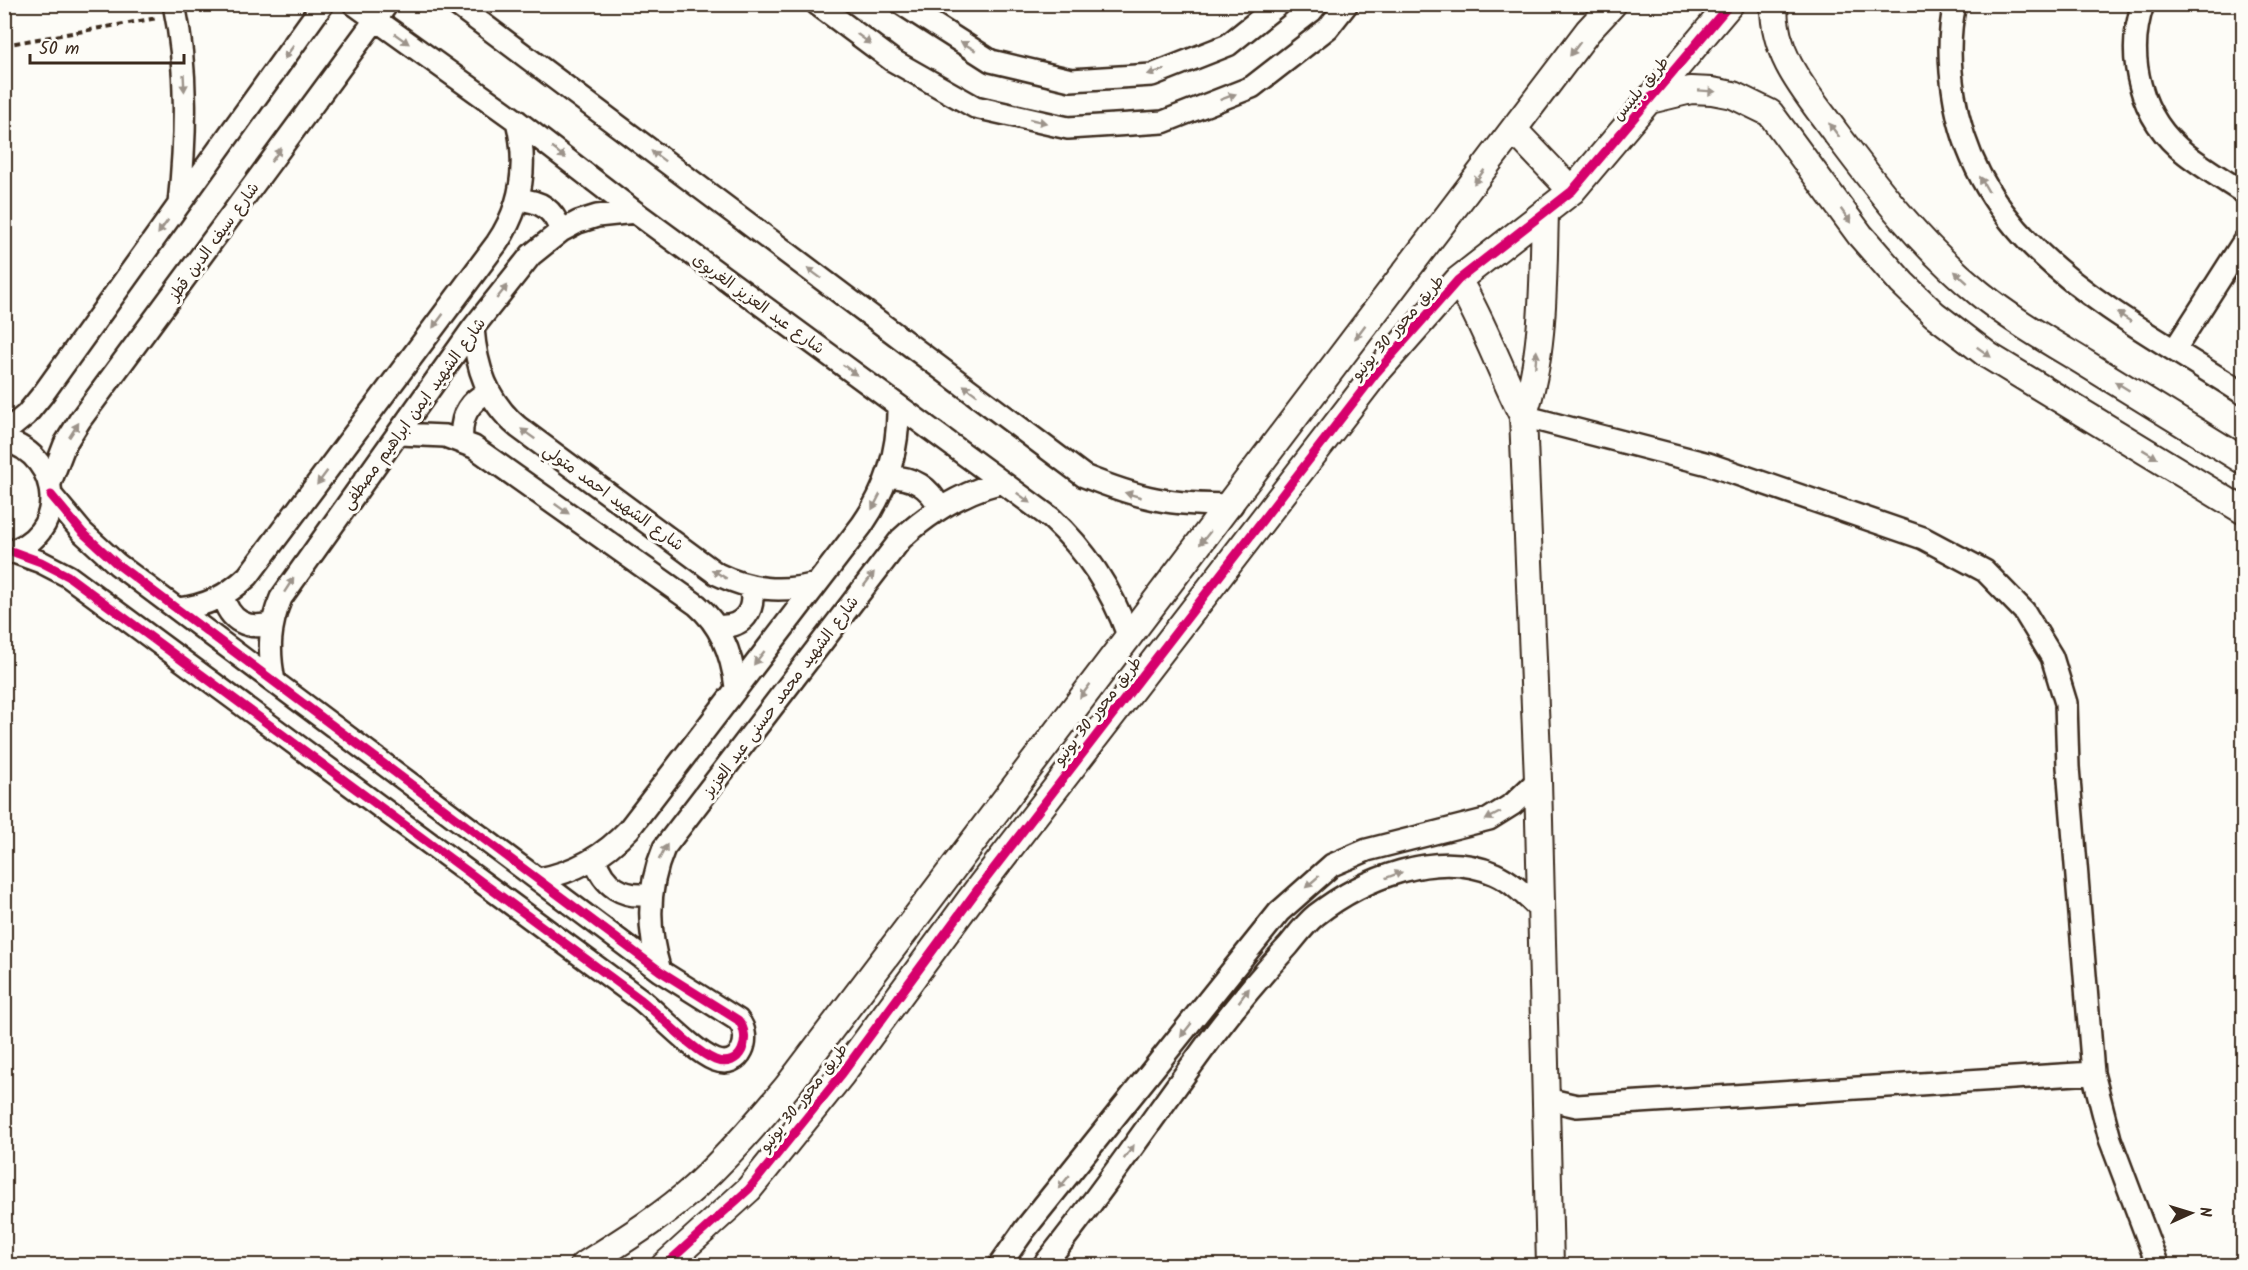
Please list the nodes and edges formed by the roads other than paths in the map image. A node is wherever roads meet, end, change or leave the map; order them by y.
1 (323, 4) edge
2 (354, 4) edge
3 (456, 4) edge
4 (817, 4) edge
5 (902, 4) edge
6 (1279, 4) edge
7 (1347, 4) edge
8 (1613, 4) edge
9 (1730, 4) edge
10 (1773, 4) edge
11 (1955, 4) edge
12 (2143, 4) edge
13 (175, 10) edge
14 (381, 12) edge
15 (1650, 100) junction
16 (517, 121) junction
17 (1514, 130) junction
18 (1572, 190) junction
19 (2244, 193) edge
20 (519, 200) junction
21 (179, 204) junction
22 (635, 212) junction
23 (1545, 212) junction
24 (561, 231) junction
25 (2244, 241) edge
26 (1458, 280) junction
27 (473, 328) junction
28 (2175, 349) junction
29 (488, 392) junction
30 (2244, 394) edge
31 (898, 405) junction
32 (1523, 416) junction
33 (4, 433) edge
34 (400, 434) junction
35 (4, 440) edge
36 (462, 440) junction
37 (2244, 461) edge
38 (887, 477) junction
39 (1002, 482) junction
40 (51, 489) junction
41 (1232, 505) junction
42 (940, 508) junction
43 (2244, 511) edge
44 (8, 552) edge
45 (816, 584) junction
46 (750, 586) junction
47 (223, 596) junction
48 (177, 609) junction
49 (272, 623) junction
50 (717, 626) junction
51 (1128, 634) junction
52 (274, 681) junction
53 (736, 687) junction
54 (1538, 780) junction
55 (595, 859) junction
56 (539, 879) junction
57 (651, 894) junction
58 (1541, 910) junction
59 (660, 971) junction
60 (2093, 1073) junction
61 (1546, 1099) junction
62 (583, 1266) edge
63 (663, 1266) edge
64 (999, 1266) edge
65 (1043, 1266) edge
66 (1550, 1266) edge
67 (2158, 1266) edge

1 -> 21 street
2 - 14 street, شارع عبد العزيز الغربوى
41 -> 3 street
4 -> 7 street
6 -> 5 street
8 -> 17 street
9 - 15 street, طريق بلبيس
37 -> 10 street
28 -> 11 street
12 - 19 street
13 -> 21 street
14 -> 16 street, شارع عبد العزيز الغربوى
40 -> 14 street, شارع سيف الدين قطز
15 - 18 street, طريق بلبيس
15 -> 43 street
16 - 20 street, شارع الشهيد ايمن ابراهيم مصطفى
16 -> 22 street, شارع عبد العزيز الغربوى
17 - 18 street
17 -> 41 street, طريق محور 30 يونيو
18 - 23 street, طريق محور 30 يونيو
20 - 24 street
20 -> 47 street, شارع الشهيد ايمن ابراهيم مصطفى
21 -> 33 street
22 - 24 street, شارع الشهيد ايمن ابراهيم مصطفى
22 -> 31 street, شارع عبد العزيز الغربوى
23 - 26 street, طريق محور 30 يونيو
32 -> 23 street
27 -> 24 street, شارع الشهيد ايمن ابراهيم مصطفى
25 - 28 street
26 - 32 street
26 - 63 street, طريق محور 30 يونيو
27 - 29 street, شارع الشهيد احمد متولي
27 - 34 street, شارع الشهيد ايمن ابراهيم مصطفى
28 - 30 street
29 - 36 street
46 -> 29 street, شارع الشهيد احمد متولي
31 - 38 street
31 - 39 street, شارع عبد العزيز الغربوى
32 - 54 street
32 - 60 street
34 - 36 street
49 -> 34 street, شارع الشهيد ايمن ابراهيم مصطفى
35 - 40 street
36 -> 50 street
38 - 42 street
38 -> 45 street
39 - 42 street, شارع الشهيد محمد حسنى عبد العزيز
39 -> 51 street, شارع عبد العزيز الغربوى
40 - 44 street, شارع سيف الدين قطز
40 - 48 street
41 -> 51 street, طريق محور 30 يونيو
57 -> 42 street, شارع الشهيد محمد حسنى عبد العزيز
44 - 59 street
45 - 46 street, شارع الشهيد احمد متولي
45 -> 53 street
46 - 50 street
47 - 48 street, شارع الشهيد ايمن ابراهيم مصطفى
47 - 49 street
48 - 52 street
49 - 52 street, شارع الشهيد ايمن ابراهيم مصطفى
50 - 53 street
51 -> 62 street, طريق محور 30 يونيو
52 - 56 street
53 - 55 street
54 - 58 street
54 -> 64 street
55 - 56 street
55 - 57 street
56 - 59 street
57 - 59 street, شارع الشهيد محمد حسنى عبد العزيز
58 - 61 street
65 -> 58 street
60 - 61 street
60 - 67 street
61 - 66 street

